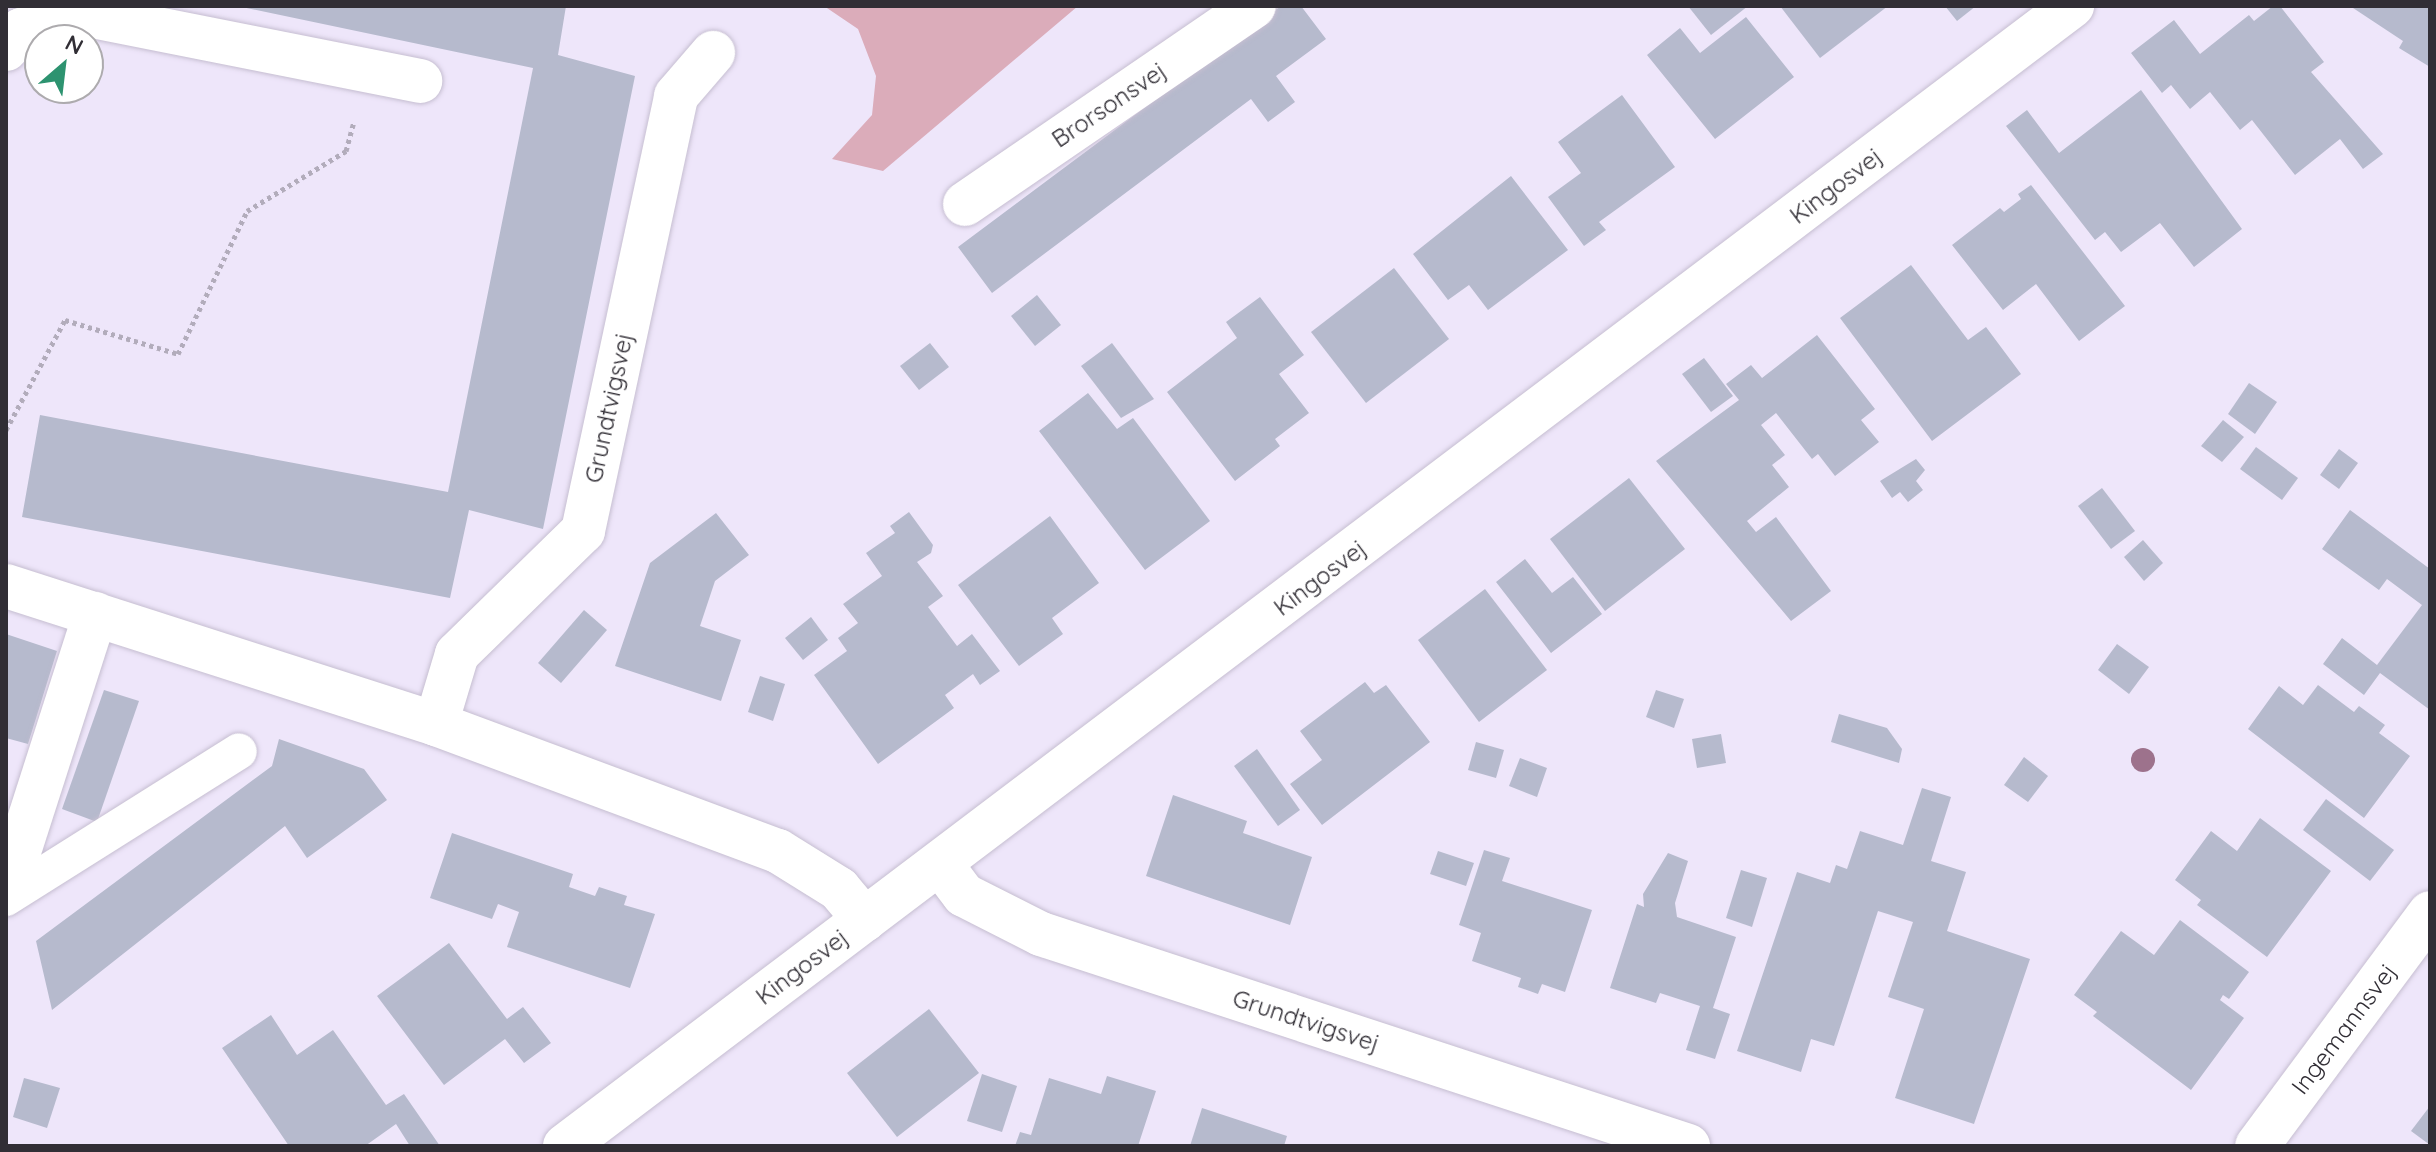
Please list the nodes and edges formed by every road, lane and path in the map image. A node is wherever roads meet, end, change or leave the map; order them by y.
1 (1254, 6) edge
2 (2072, 6) edge
3 (6, 49) edge
4 (713, 53) dead end
5 (367, 71) junction
6 (420, 81) dead end
7 (965, 204) dead end
8 (6, 430) edge
9 (6, 586) edge
10 (95, 614) junction
11 (436, 724) junction
12 (239, 751) dead end
13 (942, 866) junction
14 (6, 895) edge
15 (2430, 913) edge
16 (865, 920) junction
17 (565, 1146) edge
18 (1688, 1146) edge
19 (2257, 1146) edge

1 - 7 street, Brorsonsvej
2 - 13 street, Kingosvej
3 - 5 street
4 - 11 street, Grundtvigsvej
5 - 6 street
5 - 8 path
9 - 10 street
10 - 11 street
10 - 14 street
11 - 16 street
12 - 14 lane
13 - 16 street, Kingosvej
13 - 18 street, Grundtvigsvej
15 - 19 street, Ingemannsvej
16 - 17 street, Kingosvej

